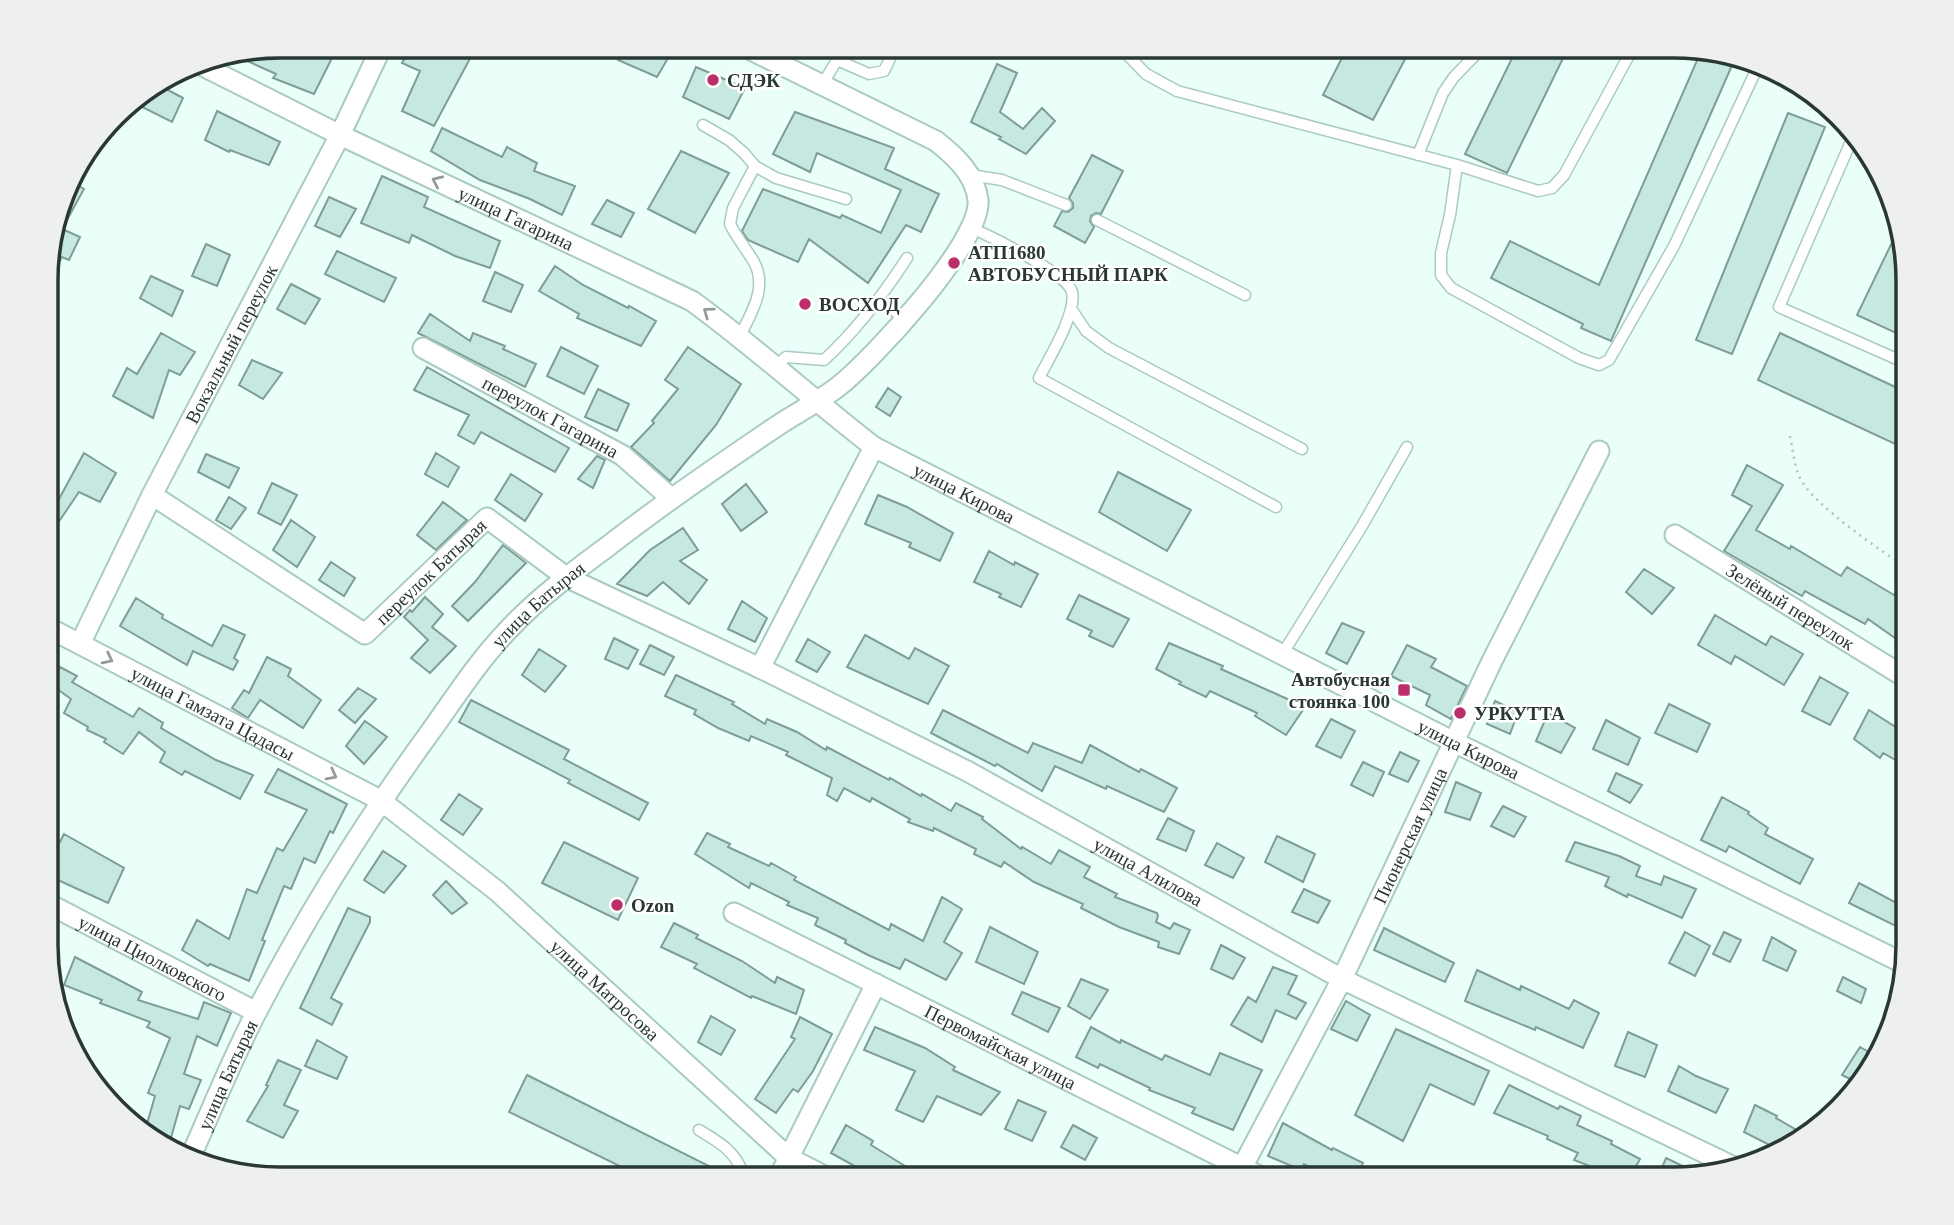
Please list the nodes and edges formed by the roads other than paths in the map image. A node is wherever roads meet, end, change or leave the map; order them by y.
1 (376, 58) edge
2 (767, 58) edge
3 (890, 58) edge
4 (1131, 58) edge
5 (1472, 58) edge
6 (1627, 58) edge
7 (210, 69) edge
8 (1755, 73) edge
9 (822, 86) junction
10 (703, 125) dead end
11 (340, 135) junction
12 (1851, 146) edge
13 (1419, 155) junction
14 (1457, 165) junction
15 (755, 166) junction
16 (970, 175) junction
17 (846, 199) dead end
18 (1066, 205) dead end
19 (1097, 220) dead end
20 (971, 229) junction
21 (907, 258) dead end
22 (1245, 295) dead end
23 (879, 302) junction
24 (1072, 310) junction
25 (906, 318) junction
26 (740, 336) junction
27 (423, 348) dead end
28 (1896, 359) edge
29 (775, 367) junction
30 (817, 403) junction
31 (874, 447) junction
32 (1407, 447) dead end
33 (1302, 449) dead end
34 (1599, 451) dead end
35 (152, 495) junction
36 (671, 498) junction
37 (1276, 507) dead end
38 (1675, 536) dead end
39 (566, 577) junction
40 (58, 633) edge
41 (80, 644) junction
42 (1283, 653) junction
43 (760, 668) junction
44 (1896, 672) edge
45 (1454, 742) junction
46 (380, 800) junction
47 (58, 910) edge
48 (734, 913) dead end
49 (1896, 960) edge
50 (1342, 979) junction
51 (876, 984) junction
52 (256, 1012) junction
53 (699, 1130) dead end
54 (194, 1149) edge
55 (789, 1158) junction
56 (1723, 1162) edge
57 (741, 1167) edge
58 (784, 1167) edge
59 (807, 1167) edge
60 (1227, 1167) edge
61 (1242, 1167) edge

1 - 11 street, Вокзальный переулок
2 - 9 street, улица Батырая
3 - 9 lane
4 - 13 lane
5 - 13 lane
6 - 14 lane
7 - 11 street, улица Гагарина
8 - 14 lane
9 - 16 street, улица Батырая
10 - 15 lane
26 -> 11 street, улица Гагарина
11 - 35 street, Вокзальный переулок
12 - 28 lane
13 - 14 lane
15 - 17 lane
15 - 26 lane
16 - 18 lane
16 - 20 street, улица Батырая
19 - 22 lane
20 - 24 lane
20 - 25 street, улица Батырая
21 - 23 lane
23 - 25 lane
23 - 29 lane
24 - 33 lane
24 - 37 lane
25 - 30 street, улица Батырая
26 - 29 street, улица Гагарина
27 - 36 street, переулок Гагарина
29 - 30 street, улица Гагарина
30 - 31 street, улица Кирова
30 - 36 street, улица Батырая
31 - 42 street, улица Кирова
31 - 43 street
32 - 42 lane
34 - 45 street, Пионерская улица
35 - 39 street, переулок Батырая
35 - 41 street, Вокзальный переулок
36 - 39 street, улица Батырая
38 - 44 street, Зелёный переулок
39 - 43 street, улица Алилова
39 - 46 street, улица Батырая
40 - 41 street, улица Гамзата Цадасы
41 -> 46 street, улица Гамзата Цадасы
42 - 45 street, улица Кирова
43 - 50 street, улица Алилова
45 - 49 street, улица Кирова
45 - 50 street, Пионерская улица
46 - 52 street, улица Батырая
46 - 55 street, улица Матросова
47 - 52 street, улица Циолковского
48 - 51 street, Первомайская улица
50 - 56 street, улица Алилова
50 - 61 street, Пионерская улица
51 - 55 street
51 - 60 street, Первомайская улица
52 - 54 street, улица Батырая
53 - 57 lane
55 - 58 street
55 - 59 street, улица Матросова

